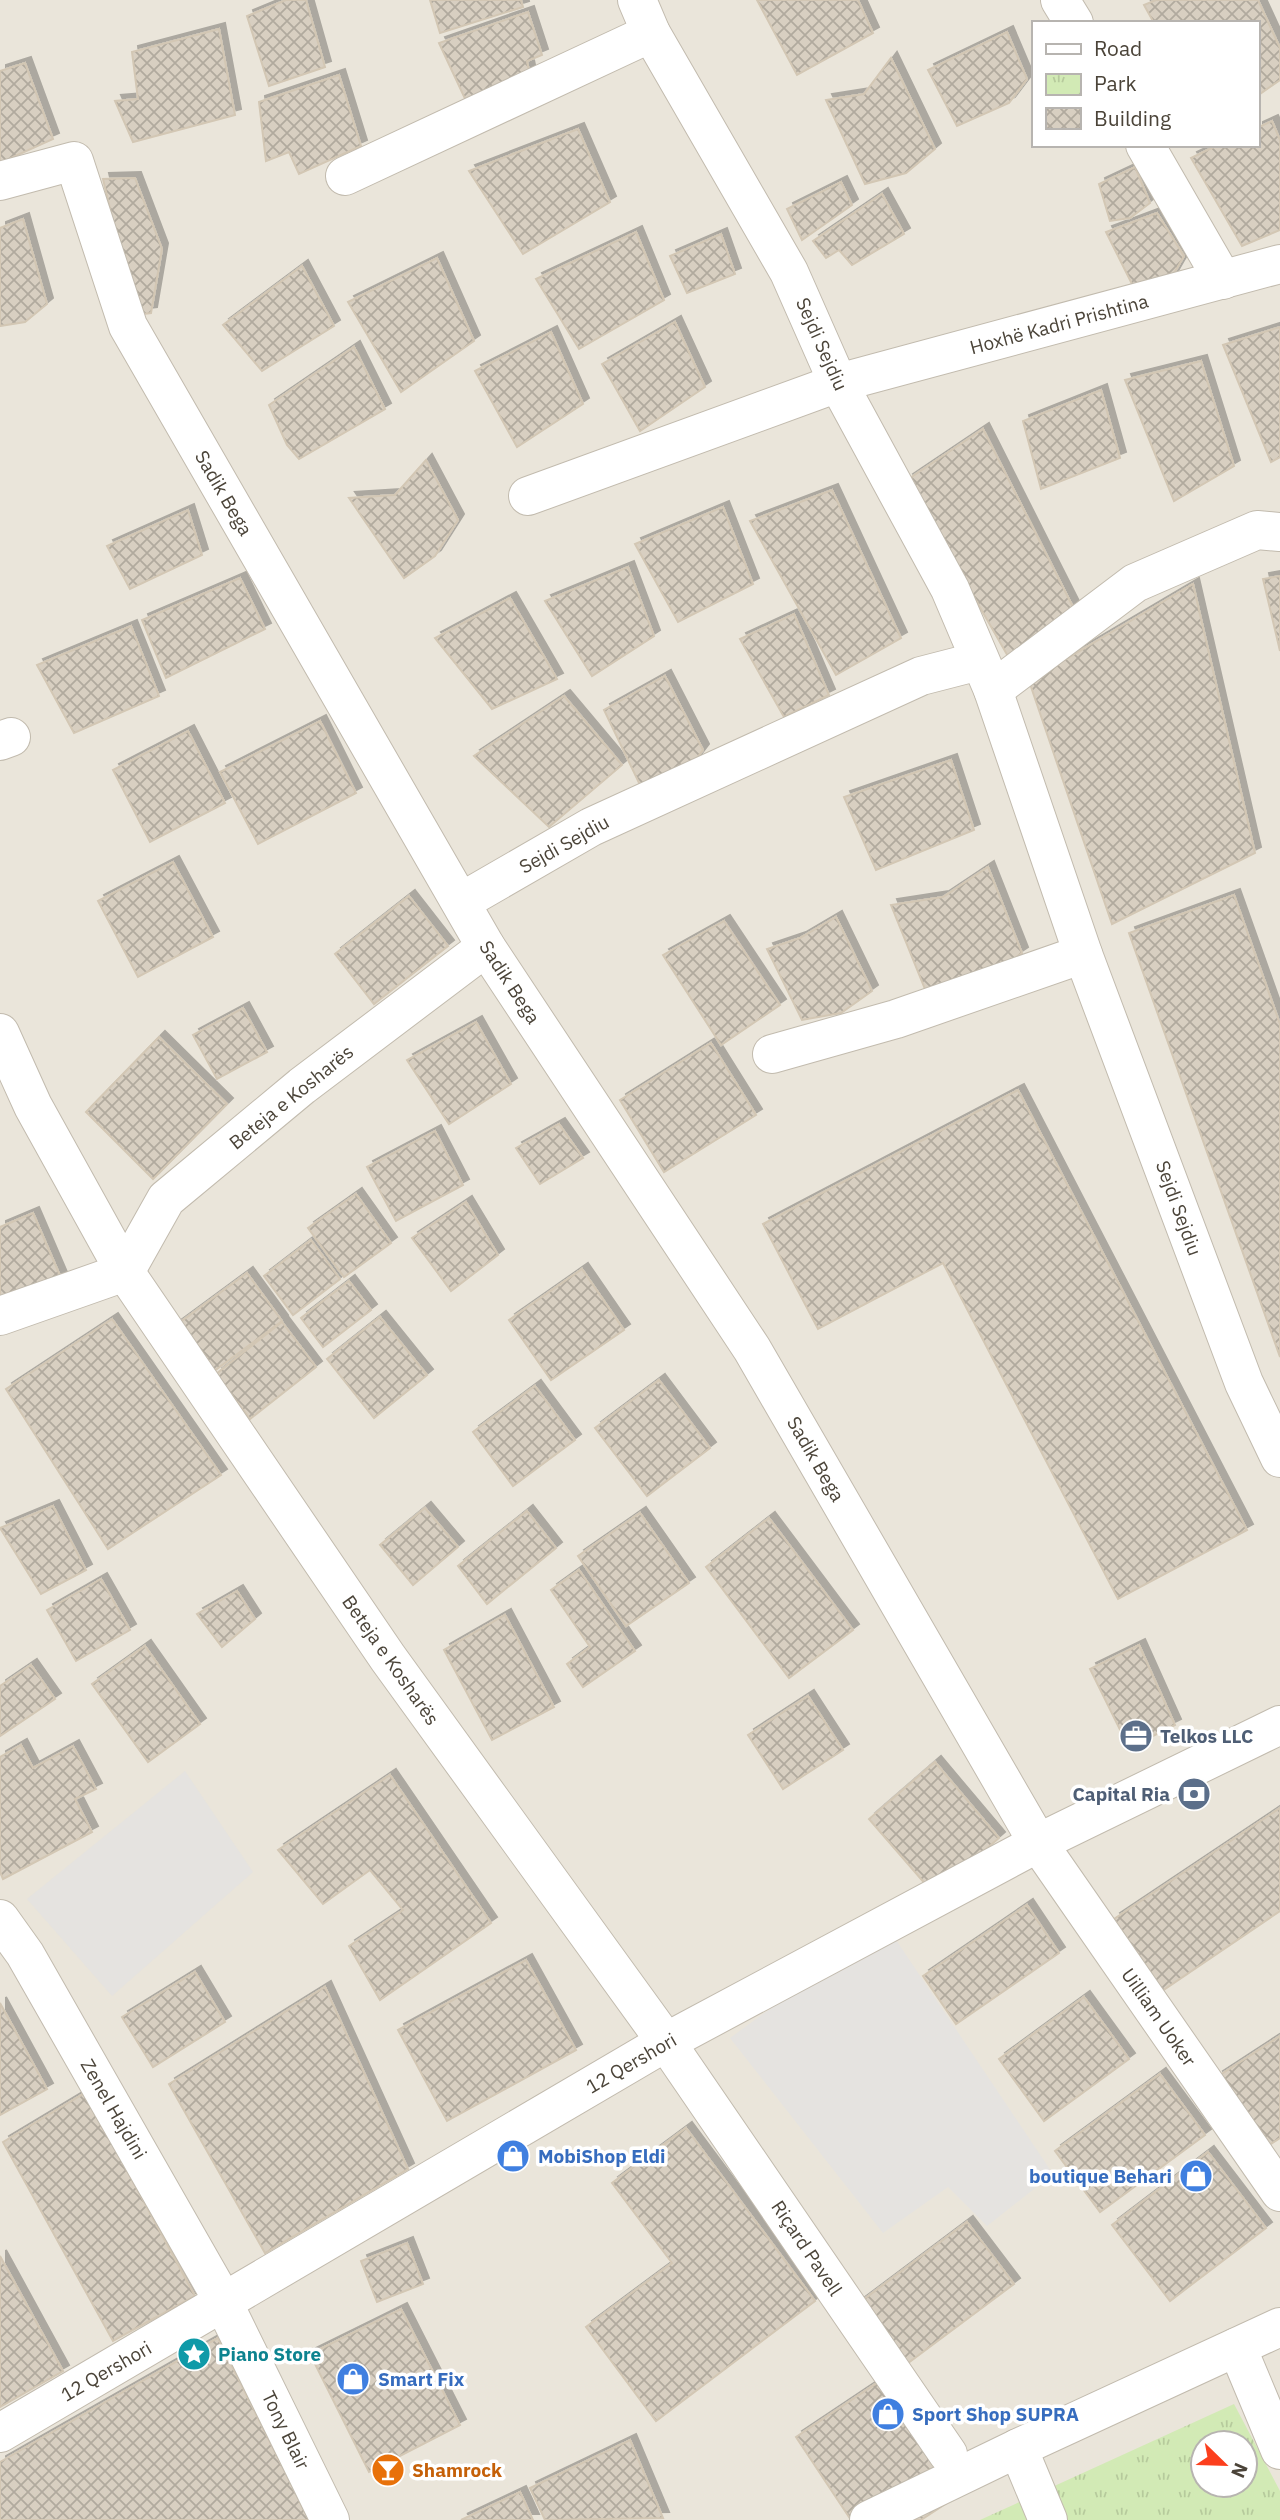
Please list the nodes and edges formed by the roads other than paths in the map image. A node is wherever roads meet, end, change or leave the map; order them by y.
1 (1060, 0) edge
2 (644, 16) edge
3 (1073, 21) edge
4 (1146, 147) edge
5 (345, 176) dead end
6 (0, 181) edge
7 (1280, 264) edge
8 (1223, 280) junction
9 (838, 383) junction
10 (528, 496) dead end
11 (1280, 532) edge
12 (986, 676) junction
13 (461, 902) junction
14 (486, 947) junction
15 (1083, 954) junction
16 (0, 1033) edge
17 (772, 1054) dead end
18 (125, 1272) junction
19 (0, 1316) edge
20 (1280, 1458) edge
21 (1280, 1725) edge
22 (1038, 1843) junction
23 (0, 1919) edge
24 (12, 1959) edge
25 (666, 2042) junction
26 (1280, 2192) edge
27 (223, 2301) junction
28 (1280, 2328) edge
29 (1237, 2347) junction
30 (0, 2433) edge
31 (1018, 2448) junction
32 (1280, 2450) edge
33 (948, 2454) dead end
34 (330, 2520) edge
35 (869, 2520) edge
36 (1048, 2520) edge

1 - 3 street
2 - 5 street, Sejdi Sejdiu
2 - 9 street, Sejdi Sejdiu
4 - 8 street
6 - 13 street, Sadik Bega
7 - 8 street, Hoxhë Kadri Prishtina
8 - 9 street, Hoxhë Kadri Prishtina
9 - 10 street, Hoxhë Kadri Prishtina
9 - 12 street, Sejdi Sejdiu
11 - 12 street, Sejdi Sejdiu
12 - 13 street, Sejdi Sejdiu
12 - 15 street, Sejdi Sejdiu
13 - 14 street, Sadik Bega
14 - 18 street, Beteja e Kosharës
14 - 22 street, Sadik Bega
15 - 17 street
15 - 20 street, Sejdi Sejdiu
16 - 18 street, Beteja e Kosharës
18 - 19 street
18 - 25 street, Beteja e Kosharës
21 - 22 street, 12 Qershori
22 - 25 street, 12 Qershori
22 - 26 street, Uilliam Uoker
23 - 24 street, Zenel Hajdini
24 - 27 street, Zenel Hajdini
25 - 27 street, 12 Qershori
25 - 33 street, Riçard Pavell
27 - 30 street, 12 Qershori
27 - 34 street, Tony Blair
28 - 29 street
29 - 31 street
29 - 32 street
31 - 35 street
31 - 36 street

